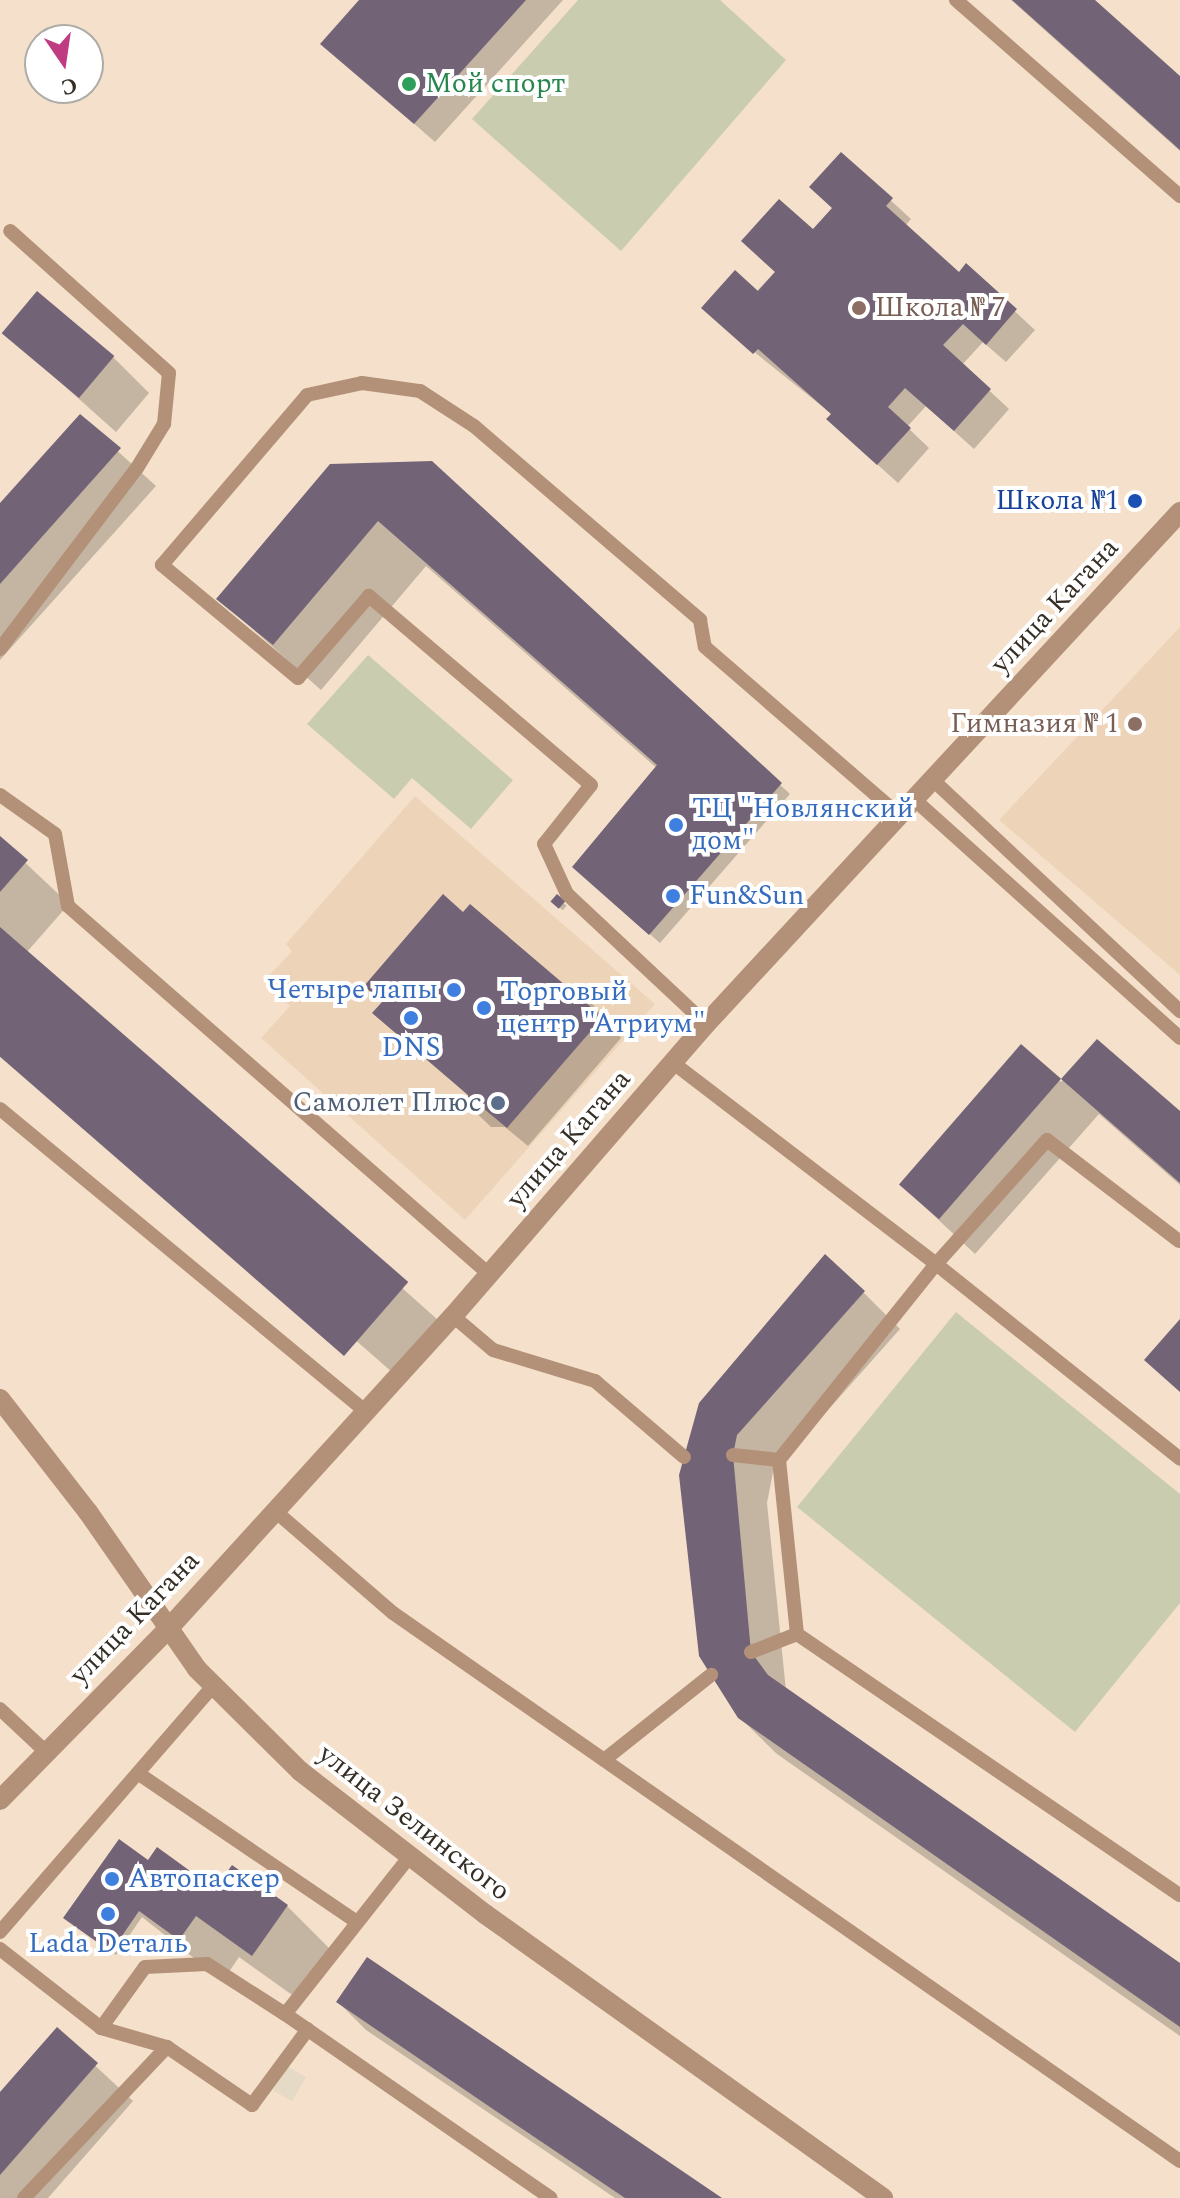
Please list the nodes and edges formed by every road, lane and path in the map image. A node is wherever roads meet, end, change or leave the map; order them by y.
1 (956, 0) edge
2 (1180, 196) edge
3 (10, 231) dead end
4 (1180, 512) edge
5 (0, 649) edge
6 (934, 781) junction
7 (0, 795) edge
8 (916, 801) junction
9 (901, 817) junction
10 (1180, 1011) edge
11 (706, 1024) junction
12 (1180, 1038) edge
13 (672, 1062) junction
14 (0, 1109) edge
15 (1179, 1241) edge
16 (936, 1264) junction
17 (489, 1274) junction
18 (453, 1316) junction
19 (0, 1399) edge
20 (365, 1411) junction
21 (733, 1455) dead end
22 (684, 1457) dead end
23 (1180, 1459) edge
24 (779, 1460) junction
25 (274, 1510) junction
26 (168, 1629) junction
27 (797, 1634) junction
28 (751, 1652) dead end
29 (711, 1675) dead end
30 (215, 1684) junction
31 (0, 1709) edge
32 (45, 1751) junction
33 (604, 1760) junction
34 (139, 1774) junction
35 (0, 1800) edge
36 (410, 1856) junction
37 (1180, 1895) edge
38 (357, 1922) junction
39 (0, 1932) edge
40 (0, 1949) edge
41 (285, 2014) junction
42 (101, 2028) junction
43 (308, 2029) junction
44 (167, 2047) junction
45 (1178, 2155) edge
46 (24, 2198) edge
47 (551, 2198) edge
48 (883, 2198) edge

1 - 2 lane
3 - 5 lane
4 - 6 street, улица Кагана
6 - 8 street, улица Кагана
6 - 10 lane
7 - 17 lane
8 - 9 street, улица Кагана
8 - 12 lane
9 - 11 street, улица Кагана
9 - 11 lane
11 - 13 street, улица Кагана
13 - 16 lane
13 - 17 street, улица Кагана
14 - 20 lane
15 - 16 lane
16 - 23 lane
16 - 24 lane
17 - 18 street, улица Кагана
18 - 20 street, улица Кагана
18 - 22 lane
19 - 26 street, улица Зелинского
20 - 25 street, улица Кагана
21 - 24 lane
24 - 27 lane
25 - 26 street, улица Кагана
25 - 33 lane
26 - 30 street, улица Зелинского
26 - 32 street, улица Кагана
27 - 28 lane
27 - 37 lane
29 - 33 lane
30 - 34 lane
30 - 36 street, улица Зелинского
31 - 32 lane
32 - 35 street, улица Кагана
33 - 45 lane
34 - 38 lane
34 - 39 lane
36 - 38 lane
36 - 48 street, улица Зелинского
38 - 41 lane
40 - 42 lane
41 - 42 lane
41 - 43 lane
42 - 44 lane
43 - 44 lane
43 - 47 lane
44 - 46 lane

